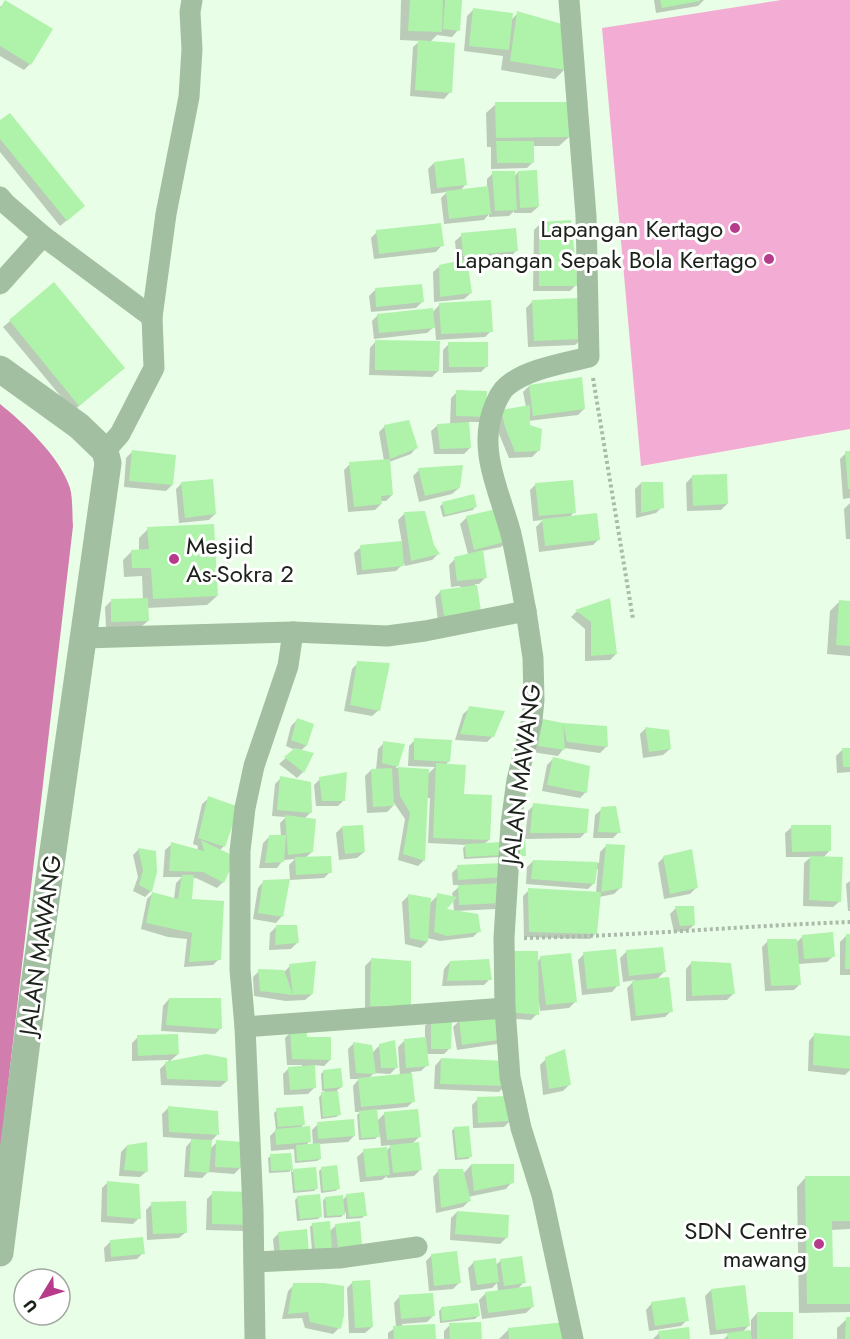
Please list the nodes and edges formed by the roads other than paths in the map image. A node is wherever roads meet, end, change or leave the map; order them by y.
1 (192, 0) edge
2 (569, 0) edge
3 (0, 197) edge
4 (43, 236) junction
5 (0, 284) edge
6 (152, 317) junction
7 (0, 369) edge
8 (105, 451) junction
9 (526, 611) junction
10 (293, 632) junction
11 (83, 638) junction
12 (505, 1008) junction
13 (245, 1027) junction
14 (417, 1247) dead end
15 (0, 1252) edge
16 (254, 1262) junction
17 (255, 1339) edge
18 (573, 1339) edge

1 - 6 street
2 - 9 street, JALAN MAWANG
3 - 4 street
4 - 5 street
4 - 6 street
6 - 8 street
7 - 8 street
8 - 11 street, JALAN MAWANG
9 - 10 street
9 - 12 street, JALAN MAWANG
10 - 11 street
10 - 13 street
11 - 15 street, JALAN MAWANG
12 - 13 street
12 - 18 street, JALAN MAWANG
13 - 16 street
14 - 16 street
16 - 17 street

